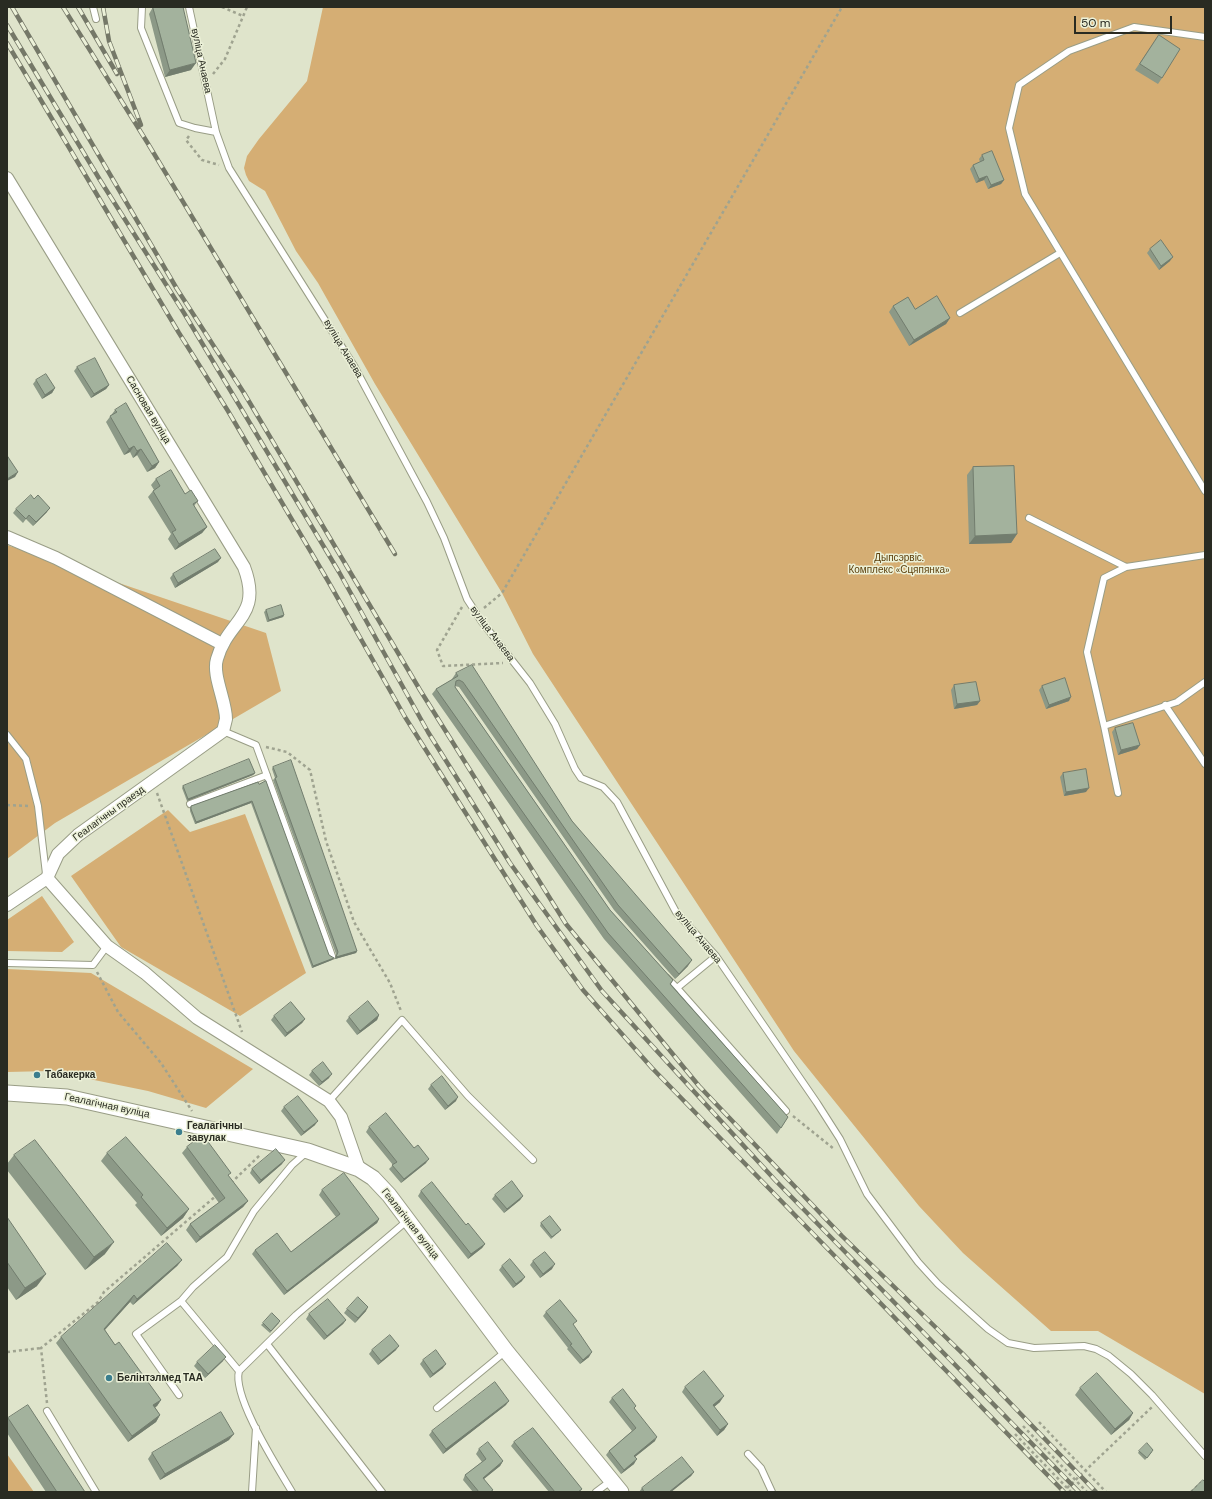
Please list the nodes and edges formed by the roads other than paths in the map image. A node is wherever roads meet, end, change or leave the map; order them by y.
1 (93, 7) edge
2 (142, 7) edge
3 (189, 7) edge
4 (96, 19) dead end
5 (1205, 37) edge
6 (216, 132) junction
7 (7, 178) edge
8 (1060, 253) junction
9 (960, 313) dead end
10 (1205, 491) edge
11 (1029, 518) dead end
12 (7, 537) edge
13 (1205, 555) edge
14 (1126, 567) junction
15 (222, 644) junction
16 (1205, 682) edge
17 (1165, 705) junction
18 (1104, 726) junction
19 (223, 731) junction
20 (7, 735) edge
21 (1205, 764) edge
22 (267, 775) junction
23 (1118, 794) dead end
24 (190, 804) dead end
25 (47, 878) junction
26 (7, 905) edge
27 (107, 946) junction
28 (332, 956) edge
29 (716, 956) junction
30 (7, 963) edge
31 (661, 971) edge
32 (677, 988) junction
33 (7, 1093) edge
34 (329, 1101) junction
35 (786, 1111) road end
36 (308, 1151) junction
37 (534, 1160) dead end
38 (359, 1169) junction
39 (408, 1220) junction
40 (181, 1301) junction
41 (267, 1344) junction
42 (506, 1351) junction
43 (239, 1371) junction
44 (179, 1395) dead end
45 (436, 1408) dead end
46 (48, 1411) road end
47 (256, 1427) junction
48 (748, 1454) dead end
49 (1205, 1456) edge
50 (616, 1486) edge
51 (96, 1492) edge
52 (252, 1492) edge
53 (292, 1492) edge
54 (382, 1492) edge
55 (596, 1492) edge
56 (772, 1492) edge

1 - 4 lane
2 - 6 lane
3 - 6 lane, вуліца Анаева
5 - 8 lane
6 - 29 lane, вуліца Анаева
7 - 15 street, Сасновая вуліца
8 - 9 lane
8 - 10 lane
11 - 14 lane
12 - 15 street
13 - 14 lane
14 - 18 lane
15 - 19 street, Сасновая вуліца
16 - 17 lane
17 - 18 lane
17 - 21 lane
18 - 23 lane
19 - 22 lane
19 - 25 street, Геалагічны праезд
20 - 25 lane
22 - 24 lane
22 - 28 lane
25 - 26 street
25 - 27 street
27 - 30 lane
27 - 34 street
29 - 32 lane
29 - 49 lane, вуліца Анаева
31 - 32 lane
32 - 35 lane
33 - 36 street, Геалагічная вуліца
34 - 37 lane
34 - 38 street
36 - 38 street, Геалагічная вуліца
36 - 40 lane
38 - 39 street, Геалагічная вуліца
39 - 41 lane
39 - 42 street, Геалагічная вуліца
40 - 43 lane
40 - 44 lane
41 - 43 lane
41 - 54 lane
42 - 45 lane
42 - 50 street, Геалагічная вуліца
43 - 47 lane
46 - 51 lane
47 - 52 lane
47 - 53 lane
48 - 56 lane
50 - 55 lane

